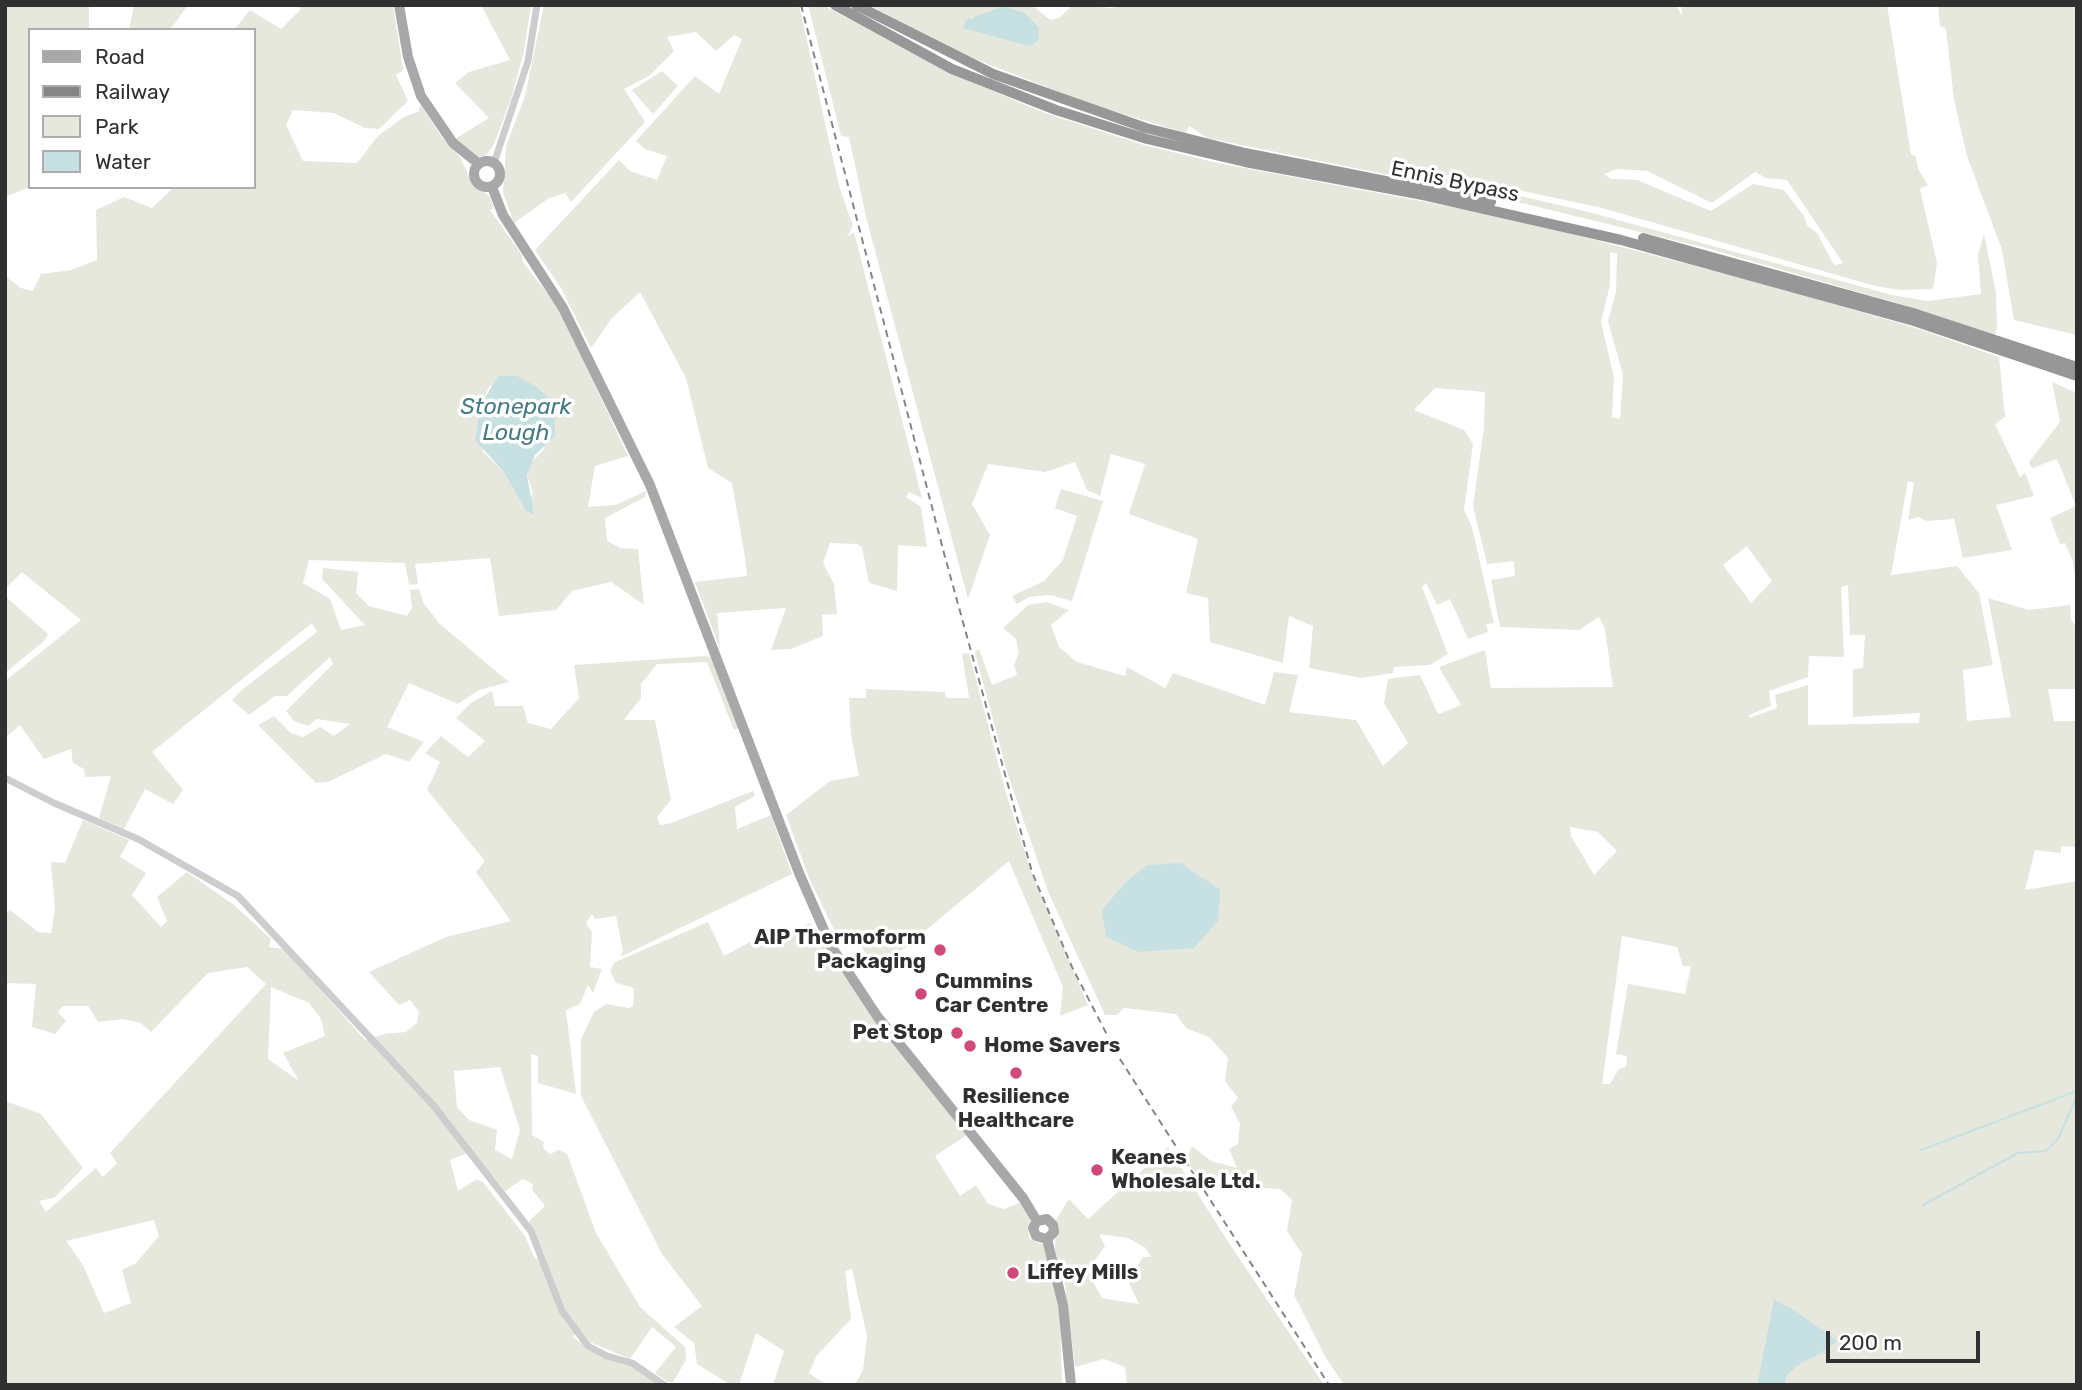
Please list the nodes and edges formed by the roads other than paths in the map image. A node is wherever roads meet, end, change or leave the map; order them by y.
1 (399, 5) edge
2 (537, 5) edge
3 (835, 5) edge
4 (856, 5) edge
5 (494, 163) junction
6 (479, 164) junction
7 (492, 187) junction
8 (1990, 343) junction
9 (2016, 352) junction
10 (2077, 367) edge
11 (2077, 376) edge
12 (5, 778) edge
13 (1037, 1221) junction
14 (1047, 1239) junction
15 (663, 1385) edge
16 (1070, 1385) edge

1 - 6 main road
2 - 5 street
3 - 8 highway, Ennis Bypass
4 - 8 highway, Ennis Bypass
5 - 6 main road
5 - 7 main road
6 - 7 main road
7 - 13 main road
8 - 9 highway, Ennis Bypass
9 - 10 highway, Ennis Bypass
9 - 11 highway, Ennis Bypass
12 - 15 street
13 - 14 main road
13 - 14 main road
14 - 16 main road

